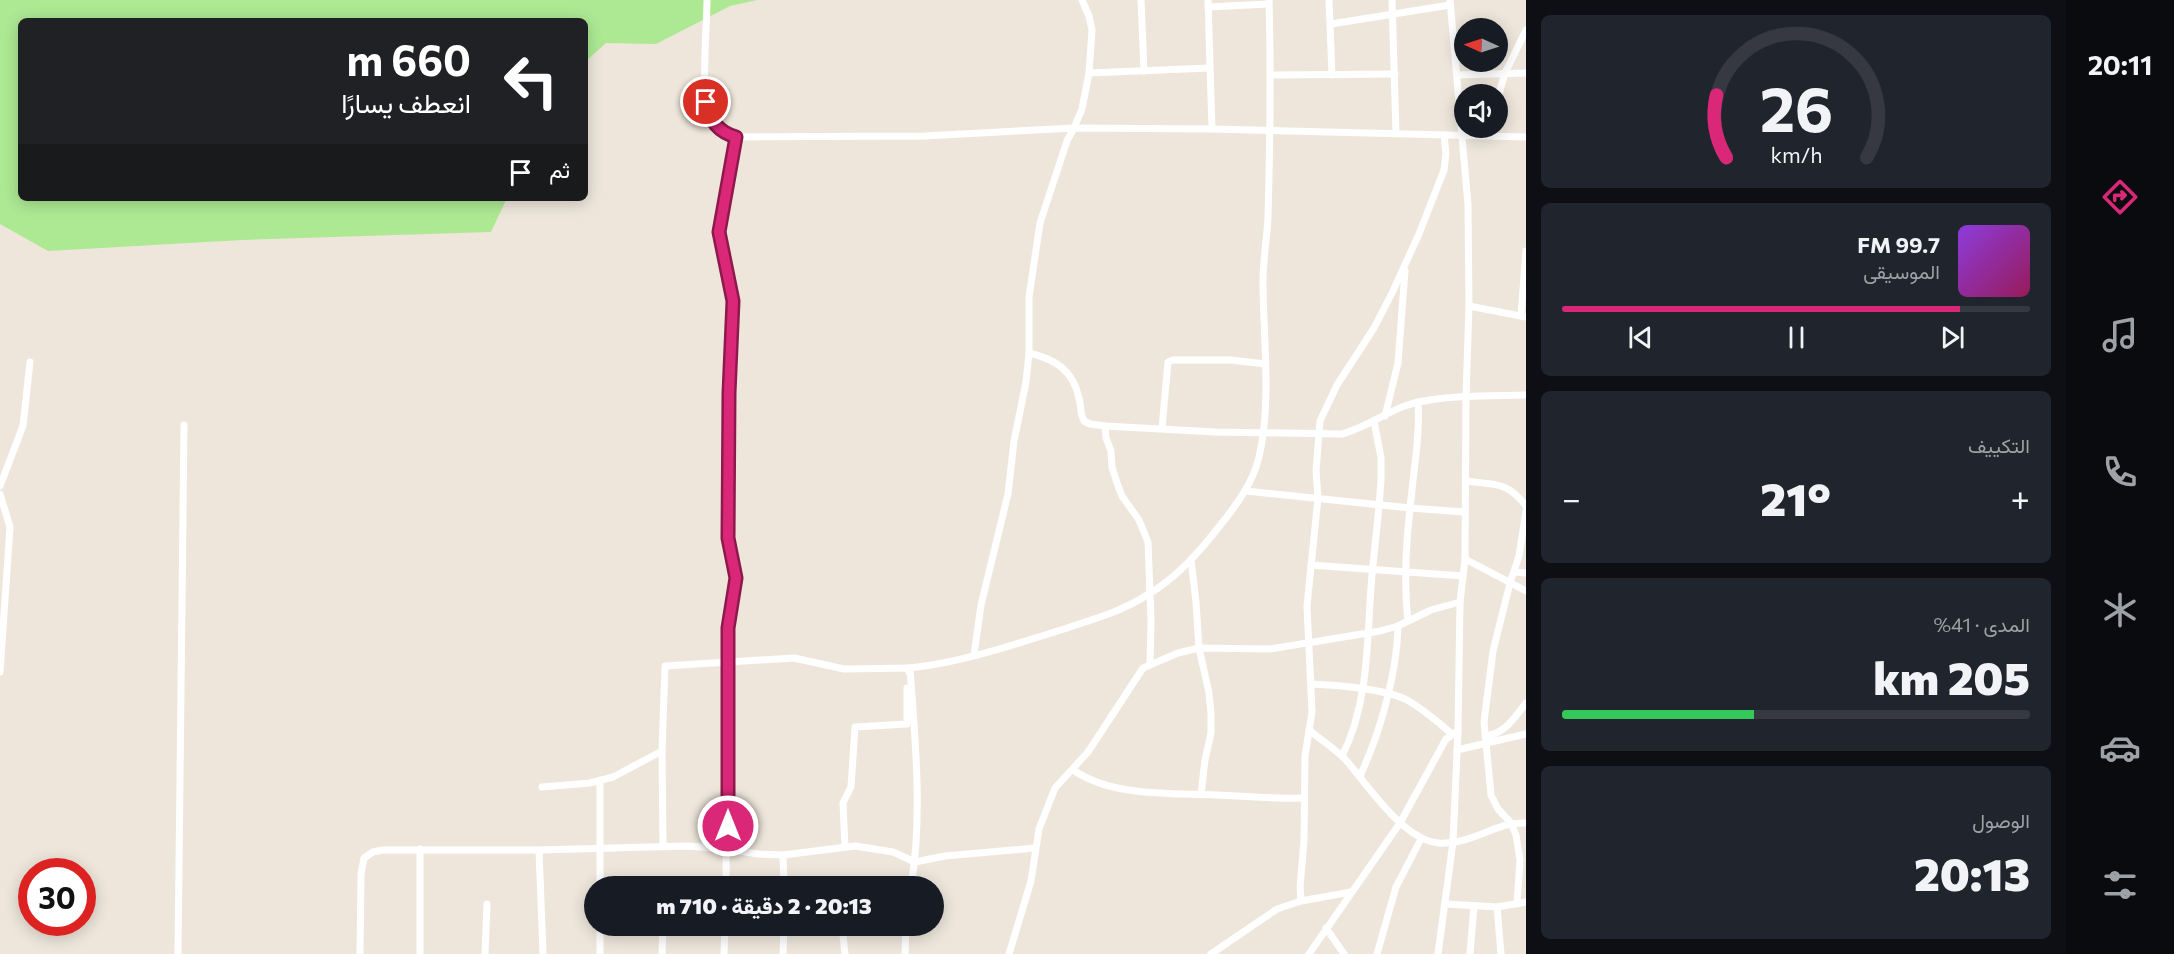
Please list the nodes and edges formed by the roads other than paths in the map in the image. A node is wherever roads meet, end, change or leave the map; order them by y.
1 (707, 0) edge
2 (1082, 0) edge
3 (1141, 0) edge
4 (1329, 0) edge
5 (1392, 0) edge
6 (1269, 2) edge
7 (1450, 2) edge
8 (1208, 3) edge
9 (1392, 13) junction
10 (1331, 24) junction
11 (1526, 30) edge
12 (1210, 68) junction
13 (1144, 71) junction
14 (1089, 73) junction
15 (1506, 73) junction
16 (1526, 73) edge
17 (1395, 74) junction
18 (1271, 75) junction
19 (1332, 75) junction
20 (1457, 75) junction
21 (1458, 84) edge
22 (1502, 84) edge
23 (1074, 128) junction
24 (1212, 129) junction
25 (1270, 131) junction
26 (1396, 133) junction
27 (1508, 134) edge
28 (1444, 135) junction
29 (1454, 135) edge
30 (736, 137) junction
31 (1526, 137) edge
32 (1462, 138) edge
33 (1526, 251) edge
34 (1405, 264) junction
35 (1469, 306) junction
36 (1523, 316) edge
37 (1029, 352) junction
38 (30, 362) dead end
39 (1265, 364) junction
40 (1526, 395) edge
41 (1466, 397) junction
42 (1418, 402) junction
43 (1385, 416) junction
44 (1374, 422) junction
45 (184, 425) dead end
46 (1105, 426) junction
47 (1162, 428) junction
48 (1263, 433) junction
49 (1318, 434) junction
50 (1466, 481) junction
51 (0, 486) edge
52 (1246, 491) junction
53 (0, 494) edge
54 (1318, 498) junction
55 (1379, 505) junction
56 (1526, 506) edge
57 (1410, 508) junction
58 (1526, 511) edge
59 (1465, 512) junction
60 (1465, 559) junction
61 (1191, 560) junction
62 (1311, 565) junction
63 (1373, 570) junction
64 (1406, 572) junction
65 (1515, 572) junction
66 (1526, 573) edge
67 (1463, 576) junction
68 (1510, 583) junction
69 (1526, 591) edge
70 (1149, 595) junction
71 (1460, 602) junction
72 (1408, 620) junction
73 (1398, 626) junction
74 (1370, 632) junction
75 (1310, 642) junction
76 (1199, 648) junction
77 (974, 655) junction
78 (728, 663) junction
79 (1150, 664) junction
80 (910, 668) junction
81 (0, 672) edge
82 (1311, 684) junction
83 (1362, 690) junction
84 (1388, 693) junction
85 (1526, 703) edge
86 (1309, 730) junction
87 (1455, 732) junction
88 (1526, 734) edge
89 (1485, 740) junction
90 (1457, 750) junction
91 (662, 751) junction
92 (1342, 756) junction
93 (1073, 770) junction
94 (1360, 776) junction
95 (600, 780) junction
96 (542, 787) dead end
97 (1202, 794) junction
98 (1304, 798) junction
99 (1400, 823) junction
100 (1511, 823) junction
101 (1526, 823) edge
102 (1421, 839) junction
103 (1453, 842) junction
104 (663, 846) junction
105 (845, 847) junction
106 (601, 848) junction
107 (1035, 848) junction
108 (420, 849) junction
109 (728, 849) junction
110 (539, 850) junction
111 (783, 855) junction
112 (915, 862) junction
113 (600, 876) edge
114 (727, 876) edge
115 (784, 876) edge
116 (913, 876) edge
117 (1351, 892) junction
118 (1301, 901) junction
119 (1526, 903) edge
120 (487, 904) dead end
121 (1446, 904) junction
122 (1517, 904) junction
123 (1474, 906) junction
124 (1497, 908) junction
125 (1326, 928) junction
126 (600, 936) edge
127 (663, 936) edge
128 (725, 936) edge
129 (784, 936) edge
130 (843, 936) edge
131 (906, 936) edge
132 (178, 954) edge
133 (360, 954) edge
134 (420, 954) edge
135 (485, 954) edge
136 (543, 954) edge
137 (600, 954) edge
138 (662, 954) edge
139 (724, 954) edge
140 (783, 954) edge
141 (845, 954) edge
142 (905, 954) edge
143 (1009, 954) edge
144 (1211, 954) edge
145 (1309, 954) edge
146 (1344, 954) edge
147 (1377, 954) edge
148 (1438, 954) edge
149 (1470, 954) edge
150 (1501, 954) edge

1 - 30 street
2 - 14 street
3 - 13 street
4 - 10 street
5 - 9 street
6 - 8 street
6 - 18 street
7 - 9 street
7 - 20 street
8 - 12 street
9 - 10 street
9 - 17 street
10 - 19 street
11 - 15 street
12 - 13 street
12 - 24 street
13 - 14 street
14 - 23 street
15 - 16 street
15 - 20 street
15 - 22 street
17 - 19 street
17 - 26 street
18 - 19 street
18 - 25 street
20 - 21 street
23 - 24 street
23 - 30 street
23 - 37 street
24 - 25 street
25 - 26 street
25 - 39 street
26 - 28 street
27 - 31 street
28 - 29 street
28 - 34 street
30 - 78 street
32 - 35 street
33 - 36 street
34 - 43 street
34 - 49 street
35 - 36 street
35 - 41 street
37 - 46 street
37 - 77 street
38 - 51 street
39 - 47 street
39 - 48 street
40 - 41 street
41 - 42 street
41 - 50 street
42 - 43 street
42 - 57 street
43 - 44 street
44 - 49 street
44 - 55 street
45 - 132 street
46 - 47 street
46 - 70 street
47 - 48 street
48 - 49 street
48 - 52 street
49 - 54 street
50 - 56 street
50 - 59 street
52 - 54 street
52 - 61 street
53 - 81 street
54 - 55 street
54 - 62 street
55 - 57 street
55 - 63 street
57 - 59 street
57 - 64 street
58 - 65 street
59 - 60 street
60 - 67 street
60 - 68 street
61 - 70 street
61 - 76 street
62 - 63 street
62 - 75 street
63 - 64 street
63 - 74 street
64 - 67 street
64 - 72 street
65 - 66 street
65 - 68 street
67 - 71 street
68 - 69 street
68 - 89 street
70 - 77 street
70 - 79 street
71 - 72 street
71 - 87 street
72 - 73 street
73 - 74 street
73 - 84 street
74 - 75 street
74 - 83 street
75 - 76 street
75 - 82 street
76 - 79 street
76 - 97 street
77 - 80 street
78 - 80 street
78 - 91 street
78 - 109 street
79 - 93 street
80 - 105 street
80 - 112 street
82 - 83 street
82 - 86 street
83 - 84 street
83 - 92 street
84 - 87 street
84 - 94 street
85 - 89 street
86 - 92 street
86 - 98 street
87 - 90 street
87 - 99 street
88 - 89 street
89 - 90 street
89 - 100 street
90 - 103 street
91 - 95 street
91 - 104 street
92 - 94 street
93 - 97 street
93 - 107 street
94 - 99 street
95 - 96 street
95 - 106 street
97 - 98 street
98 - 118 street
99 - 102 street
99 - 117 street
100 - 101 street
100 - 103 street
100 - 122 street
102 - 103 street
102 - 147 street
103 - 121 street
104 - 106 street
104 - 109 street
105 - 111 street
105 - 112 street
106 - 110 street
106 - 113 street
107 - 112 street
107 - 143 street
108 - 110 street
108 - 133 street
108 - 134 street
109 - 111 street
109 - 114 street
110 - 136 street
111 - 115 street
112 - 116 street
117 - 118 street
117 - 125 street
118 - 144 street
119 - 122 street
120 - 135 street
121 - 123 street
121 - 148 street
122 - 124 street
123 - 124 street
123 - 149 street
124 - 150 street
125 - 145 street
125 - 146 street
126 - 137 street
127 - 138 street
128 - 139 street
129 - 140 street
130 - 141 street
131 - 142 street

